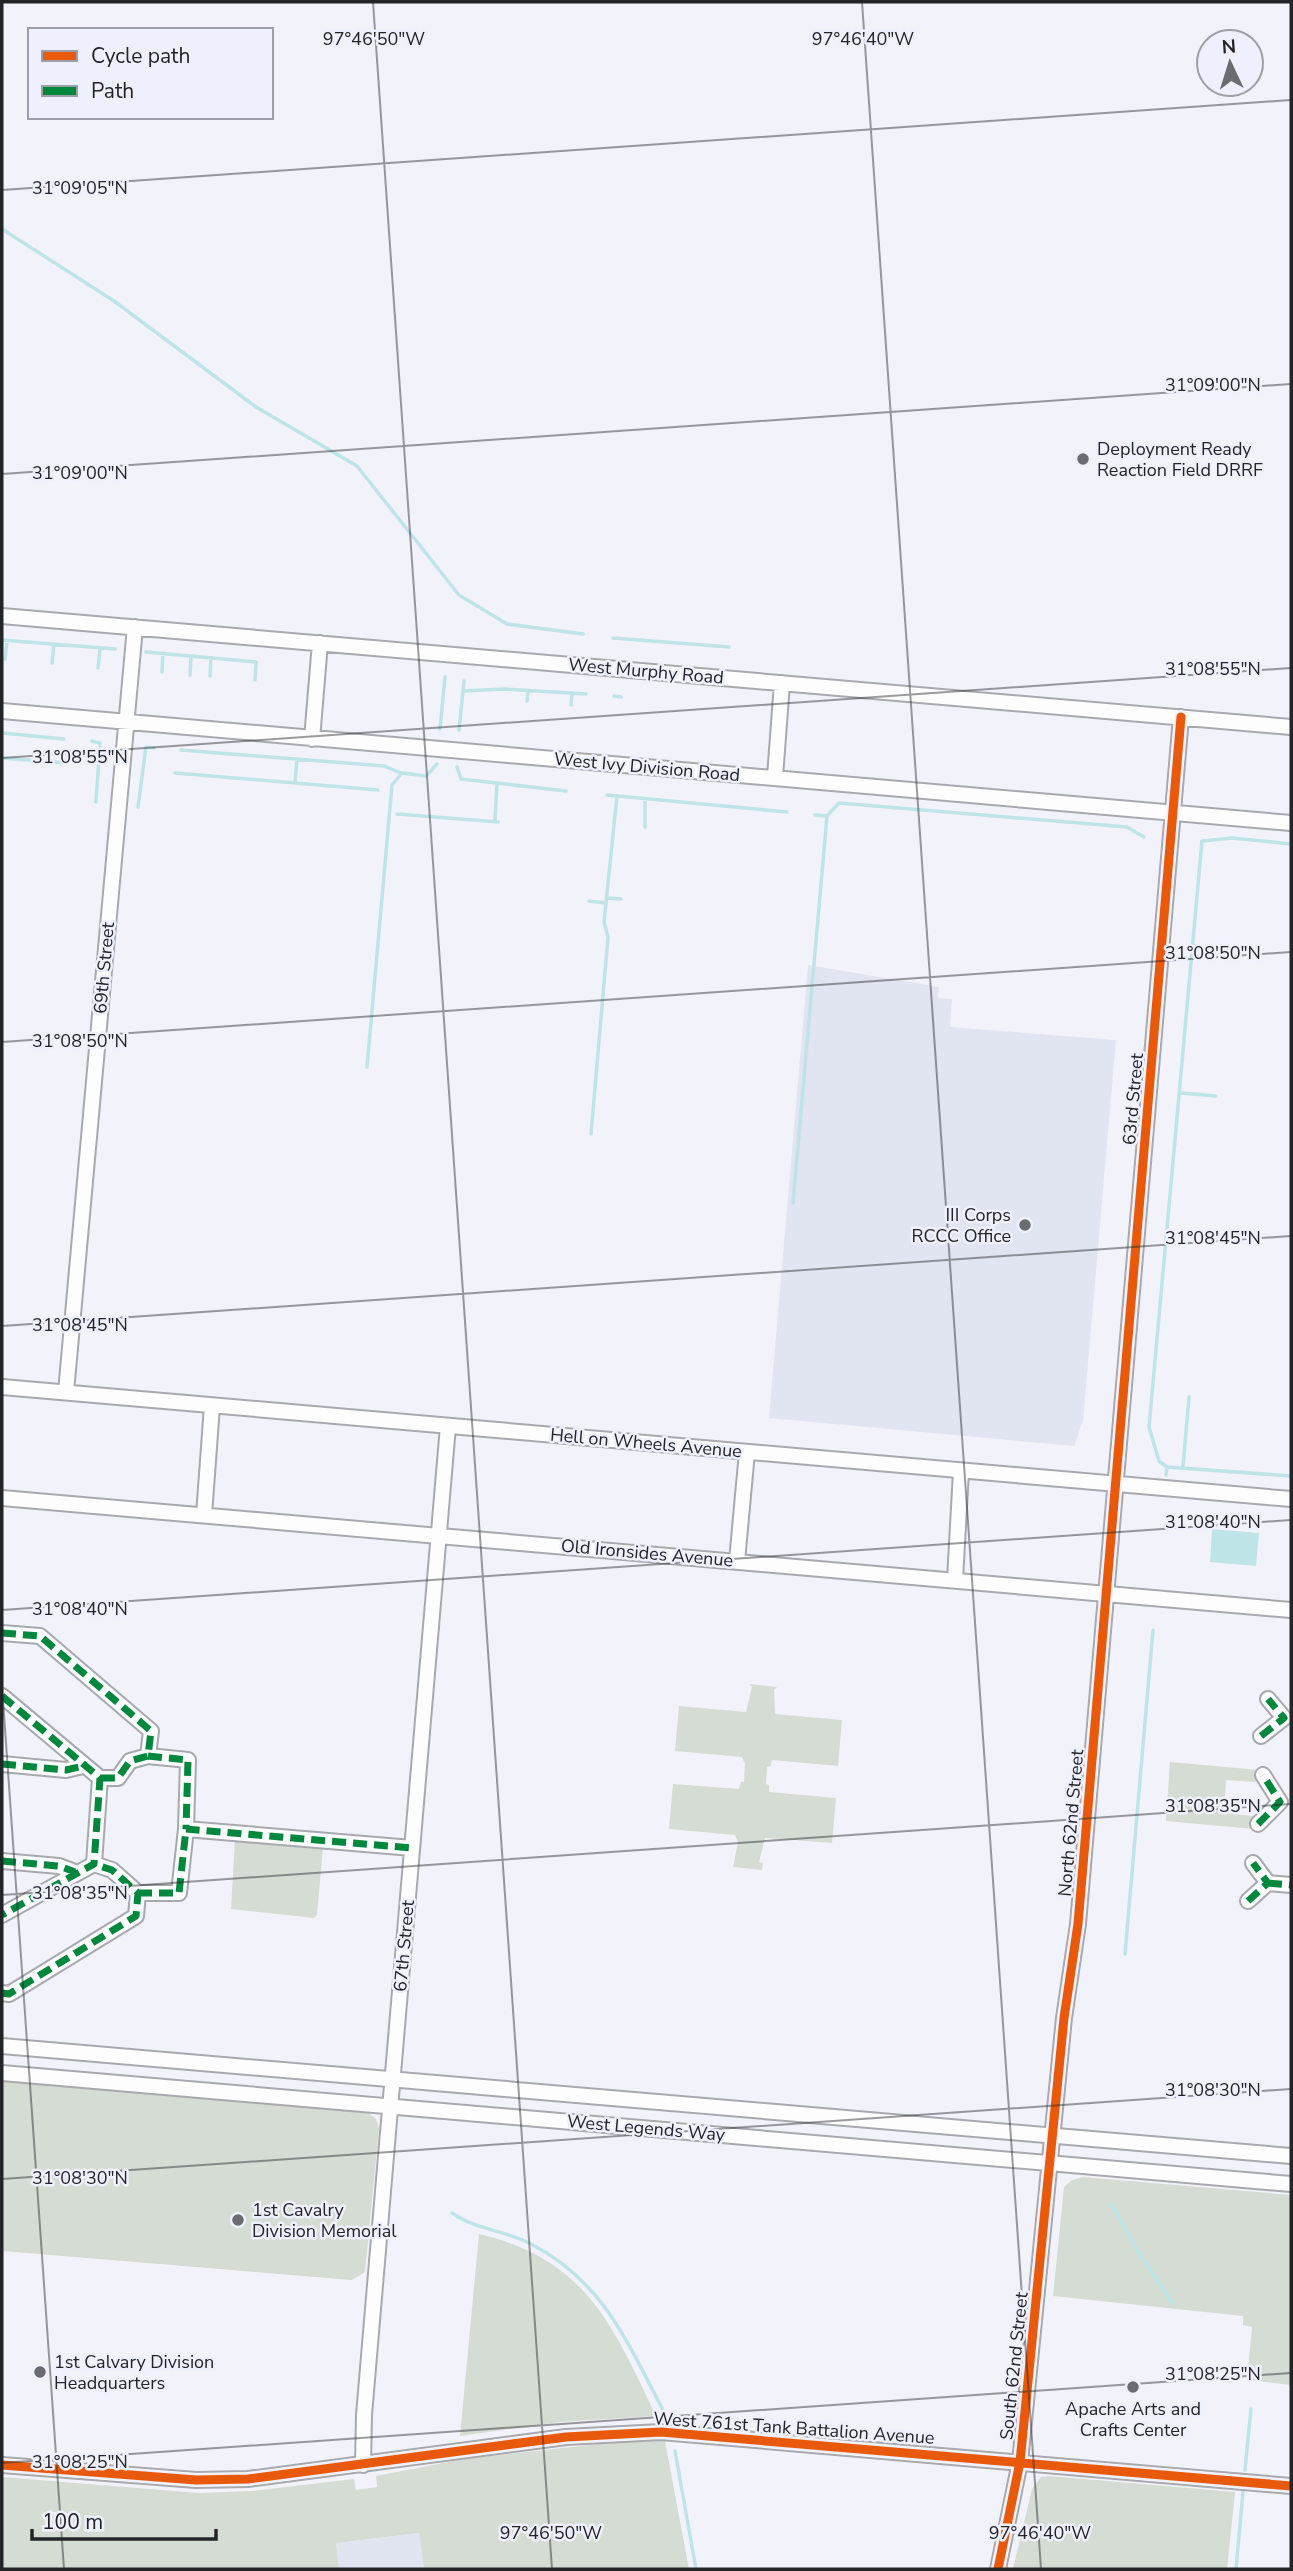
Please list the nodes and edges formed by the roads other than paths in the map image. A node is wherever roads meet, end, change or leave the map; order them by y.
1 (2, 616) edge
2 (135, 627) junction
3 (320, 643) junction
4 (782, 683) junction
5 (2, 711) edge
6 (1181, 717) junction
7 (126, 721) junction
8 (1291, 727) edge
9 (312, 738) junction
10 (775, 777) junction
11 (1174, 814) junction
12 (1291, 823) edge
13 (2, 1387) edge
14 (66, 1392) junction
15 (212, 1406) junction
16 (447, 1426) junction
17 (747, 1452) junction
18 (961, 1471) junction
19 (1114, 1484) junction
20 (2, 1498) edge
21 (1291, 1499) edge
22 (204, 1515) junction
23 (437, 1535) junction
24 (737, 1561) junction
25 (955, 1580) junction
26 (1106, 1593) junction
27 (1291, 1610) edge
28 (2, 1633) edge
29 (2, 1696) edge
30 (1268, 1699) dead end
31 (1288, 1718) edge
32 (1261, 1736) dead end
33 (148, 1756) junction
34 (2, 1764) edge
35 (83, 1766) junction
36 (1263, 1775) dead end
37 (100, 1778) junction
38 (1286, 1802) edge
39 (1258, 1824) dead end
40 (186, 1829) junction
41 (412, 1848) junction
42 (2, 1861) edge
43 (1253, 1863) dead end
44 (94, 1864) junction
45 (75, 1872) junction
46 (1268, 1883) junction
47 (1291, 1885) edge
48 (138, 1893) junction
49 (1248, 1901) dead end
50 (2, 1915) edge
51 (2, 1993) edge
52 (2, 2046) edge
53 (2, 2073) edge
54 (392, 2080) junction
55 (390, 2106) junction
56 (1052, 2137) junction
57 (1291, 2156) edge
58 (1050, 2163) junction
59 (1291, 2184) edge
60 (1020, 2462) junction
61 (2, 2465) edge
62 (363, 2465) junction
63 (1291, 2486) edge
64 (998, 2569) edge

1 - 2 street, West Murphy Road
2 - 3 street, West Murphy Road
2 - 7 street, 69th Street
3 - 4 street, West Murphy Road
3 - 9 street
4 - 6 street, West Murphy Road
4 - 10 street
5 - 7 street, West Ivy Division Road
6 - 8 street, West Murphy Road
6 - 11 street, 63rd Street
7 - 9 street, West Ivy Division Road
7 - 14 street, 69th Street
9 - 10 street, West Ivy Division Road
10 - 11 street, West Ivy Division Road
11 - 12 street, West Ivy Division Road
11 - 19 street, 63rd Street
13 - 14 street, Hell on Wheels Avenue
14 - 15 street, Hell on Wheels Avenue
15 - 16 street, Hell on Wheels Avenue
15 - 22 street
16 - 17 street, Hell on Wheels Avenue
16 - 23 street, 67th Street
17 - 18 street, Hell on Wheels Avenue
17 - 24 street
18 - 19 street, Hell on Wheels Avenue
18 - 25 street
19 - 21 street, Hell on Wheels Avenue
19 - 26 street, North 62nd Street
20 - 22 street, Old Ironsides Avenue
22 - 23 street, Old Ironsides Avenue
23 - 24 street, Old Ironsides Avenue
23 - 41 street, 67th Street
24 - 25 street, Old Ironsides Avenue
25 - 26 street, Old Ironsides Avenue
26 - 27 street, Old Ironsides Avenue
26 - 56 street, North 62nd Street
28 - 33 street
29 - 35 street
30 - 31 street
31 - 32 street
33 - 37 street
33 - 40 street
34 - 35 street
35 - 37 street
36 - 38 street
37 - 44 street
38 - 39 street
40 - 41 street
40 - 48 street
41 - 54 street, 67th Street
42 - 45 street
43 - 46 street
44 - 45 street
44 - 48 street
45 - 50 street
46 - 47 street
46 - 49 street
48 - 51 street
52 - 54 street, West Legends Way
53 - 55 street, West Legends Way
54 - 55 street, 67th Street
54 - 56 street, West Legends Way
55 - 58 street, West Legends Way
55 - 62 street, 67th Street
56 - 57 street, West Legends Way
56 - 58 street, North 62nd Street
58 - 59 street, West Legends Way
58 - 60 street, South 62nd Street
60 - 62 street, West 761st Tank Battalion Avenue
60 - 63 street, West 761st Tank Battalion Avenue
60 - 64 street, South 62nd Street
61 - 62 street, West 761st Tank Battalion Avenue

